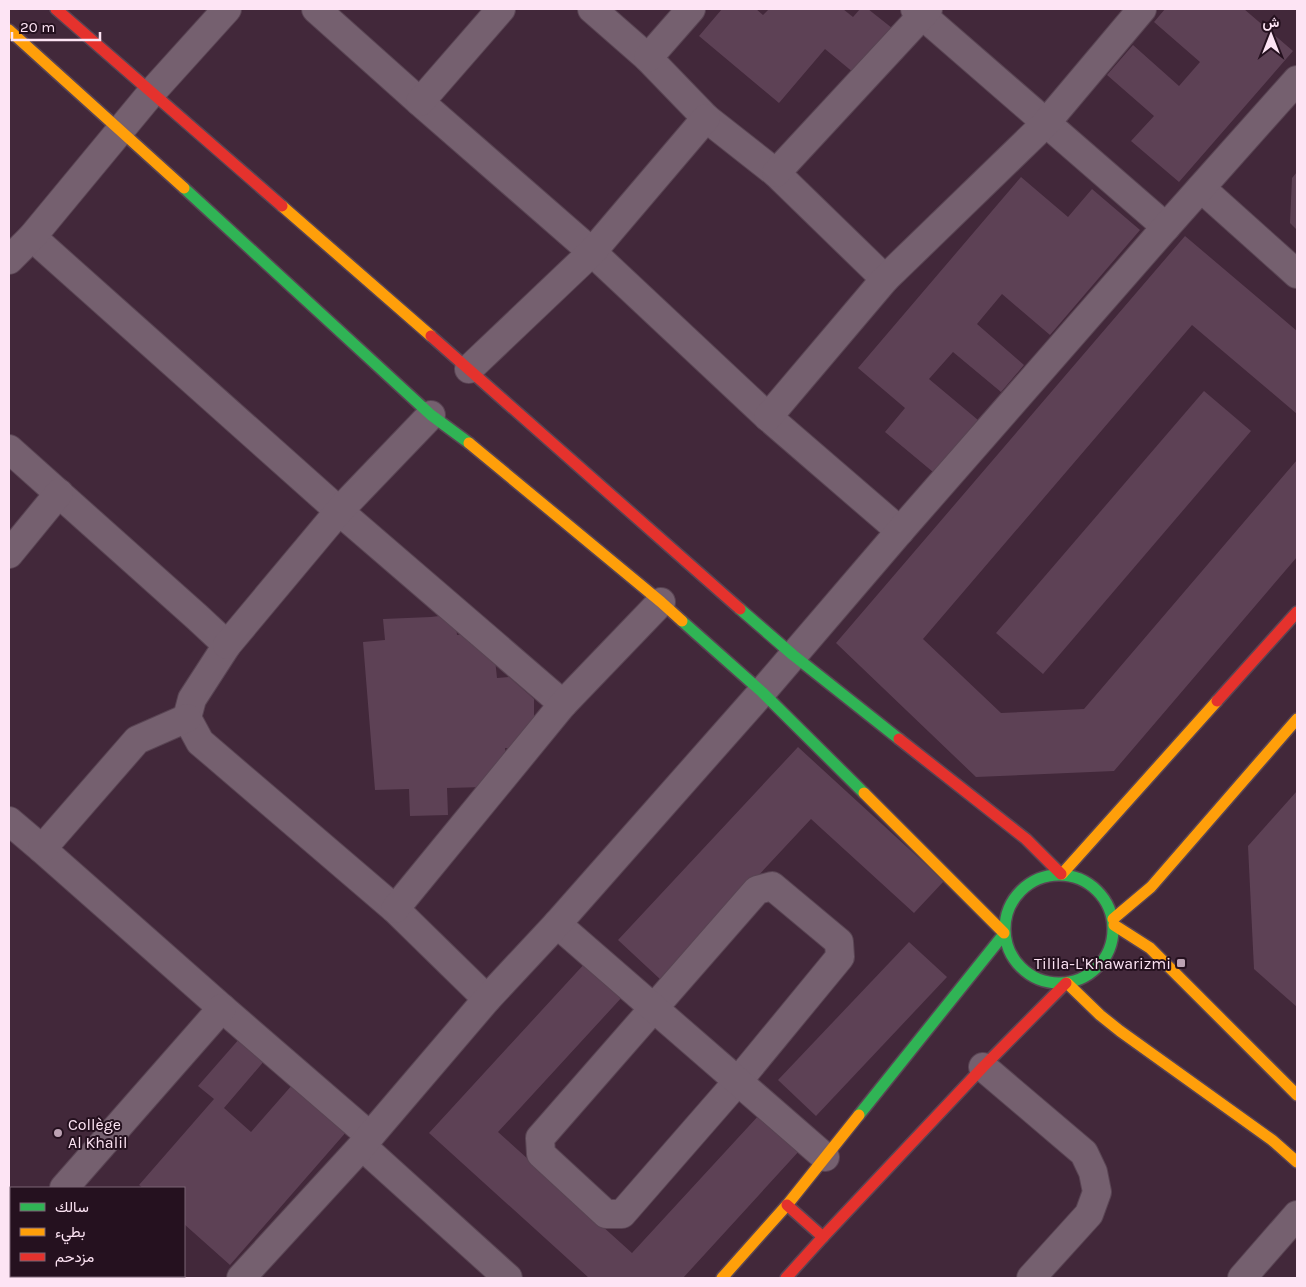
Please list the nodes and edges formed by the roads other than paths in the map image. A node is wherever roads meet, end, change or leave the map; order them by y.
1 (56, 9) edge
2 (227, 9) edge
3 (316, 9) edge
4 (500, 9) edge
5 (592, 9) edge
6 (691, 9) edge
7 (1142, 9) edge
8 (922, 11) edge
9 (9, 30) edge
10 (648, 58) junction
11 (1297, 80) edge
12 (152, 92) junction
13 (420, 102) junction
14 (706, 118) junction
15 (1046, 123) junction
16 (121, 130) junction
17 (776, 173) junction
18 (1201, 188) junction
19 (1166, 227) junction
20 (32, 237) junction
21 (592, 252) junction
22 (9, 260) edge
23 (1297, 274) edge
24 (885, 279) junction
25 (469, 369) junction
26 (431, 415) junction
27 (768, 417) junction
28 (9, 448) edge
29 (59, 493) junction
30 (339, 511) junction
31 (900, 531) junction
32 (9, 554) edge
33 (661, 602) junction
34 (1297, 612) edge
35 (227, 645) junction
36 (793, 655) junction
37 (762, 692) junction
38 (563, 704) junction
39 (187, 718) junction
40 (1297, 719) edge
41 (9, 821) edge
42 (42, 848) junction
43 (1062, 874) junction
44 (395, 910) junction
45 (1113, 922) junction
46 (557, 924) junction
47 (1004, 934) junction
48 (1067, 982) junction
49 (487, 999) junction
50 (222, 1008) junction
51 (654, 1008) junction
52 (983, 1067) junction
53 (738, 1082) junction
54 (1297, 1095) edge
55 (366, 1141) junction
56 (826, 1158) junction
57 (1297, 1162) edge
58 (65, 1187) edge
59 (787, 1205) junction
60 (1297, 1215) edge
61 (823, 1237) junction
62 (241, 1278) edge
63 (508, 1278) edge
64 (722, 1278) edge
65 (786, 1278) edge
66 (1031, 1278) edge
67 (1242, 1278) edge

1 - 12 street
2 - 12 street
3 - 13 street
4 - 13 street
5 - 10 street
6 - 10 street
7 - 15 street
8 - 15 street
8 - 17 street
9 - 16 street
10 - 14 street
11 - 18 street
12 - 16 street
12 - 25 street
13 - 21 street
14 - 17 street
14 - 21 street
15 - 19 street
15 - 24 street
16 - 20 street
16 - 26 street
17 - 24 street
18 - 19 street
18 - 23 street
19 - 31 street
20 - 22 street
20 - 30 street
21 - 25 street
21 - 27 street
24 - 27 street
25 - 36 street
26 - 30 street
26 - 33 street
27 - 31 street
28 - 29 street
29 - 32 street
29 - 35 street
30 - 35 street
30 - 38 street
31 - 36 street
33 - 37 street
33 - 38 street
34 - 43 street
35 - 39 street
36 - 37 street
36 - 43 street
37 - 46 street
37 - 47 street
38 - 44 street
39 - 42 street
39 - 44 street
40 - 45 street
41 - 42 street
42 - 50 street
43 - 45 street
43 - 47 street
44 - 49 street
45 - 48 street
45 - 54 street
46 - 49 street
46 - 51 street
47 - 48 street
47 - 56 street
48 - 52 street
48 - 57 street
49 - 55 street
50 - 55 street
50 - 58 street
51 - 53 street
51 - 53 street
51 - 53 street
52 - 61 street
52 - 66 street
53 - 56 street
55 - 62 street
55 - 63 street
56 - 59 street
59 - 61 street
59 - 64 street
60 - 67 street
61 - 65 street

